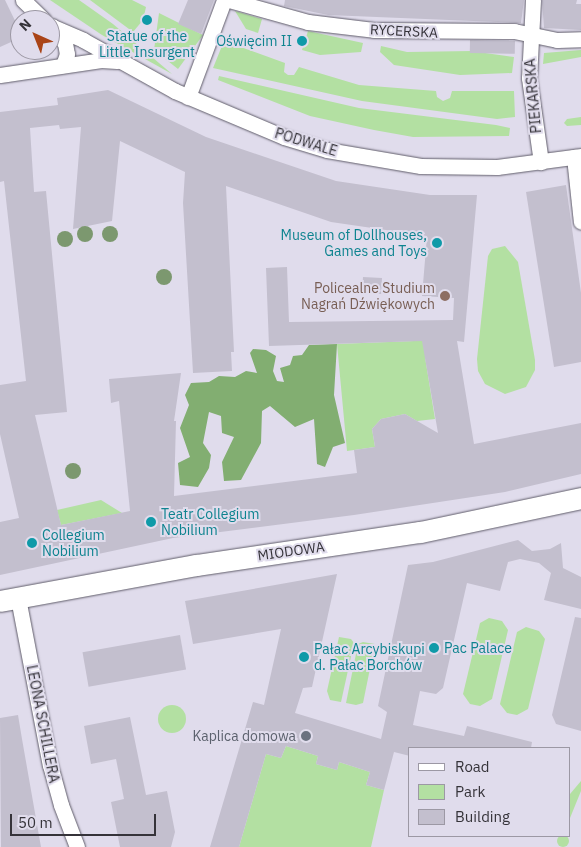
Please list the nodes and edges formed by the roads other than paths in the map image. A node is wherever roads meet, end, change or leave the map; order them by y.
1 (23, 0) edge
2 (224, 0) edge
3 (229, 0) edge
4 (533, 0) edge
5 (34, 10) edge
6 (60, 30) edge
7 (530, 36) junction
8 (60, 37) edge
9 (581, 39) edge
10 (122, 62) junction
11 (63, 65) junction
12 (0, 75) edge
13 (188, 96) junction
14 (578, 157) edge
15 (541, 162) junction
16 (581, 222) edge
17 (581, 498) edge
18 (9, 600) edge
19 (77, 847) edge

1 - 5 street, PODWALE
2 - 13 street
3 - 7 street, RYCERSKA
4 - 7 street, PIEKARSKA
6 - 10 street, PODWALE
7 - 9 street, RYCERSKA
7 - 15 street, PIEKARSKA
8 - 11 street, PODWALE
10 - 11 street
10 - 13 street, PODWALE
11 - 12 street
13 - 15 street, PODWALE
14 - 15 street, PODWALE
14 - 16 street
17 - 18 street, MIODOWA
18 - 19 street, LEONA SCHILLERA

